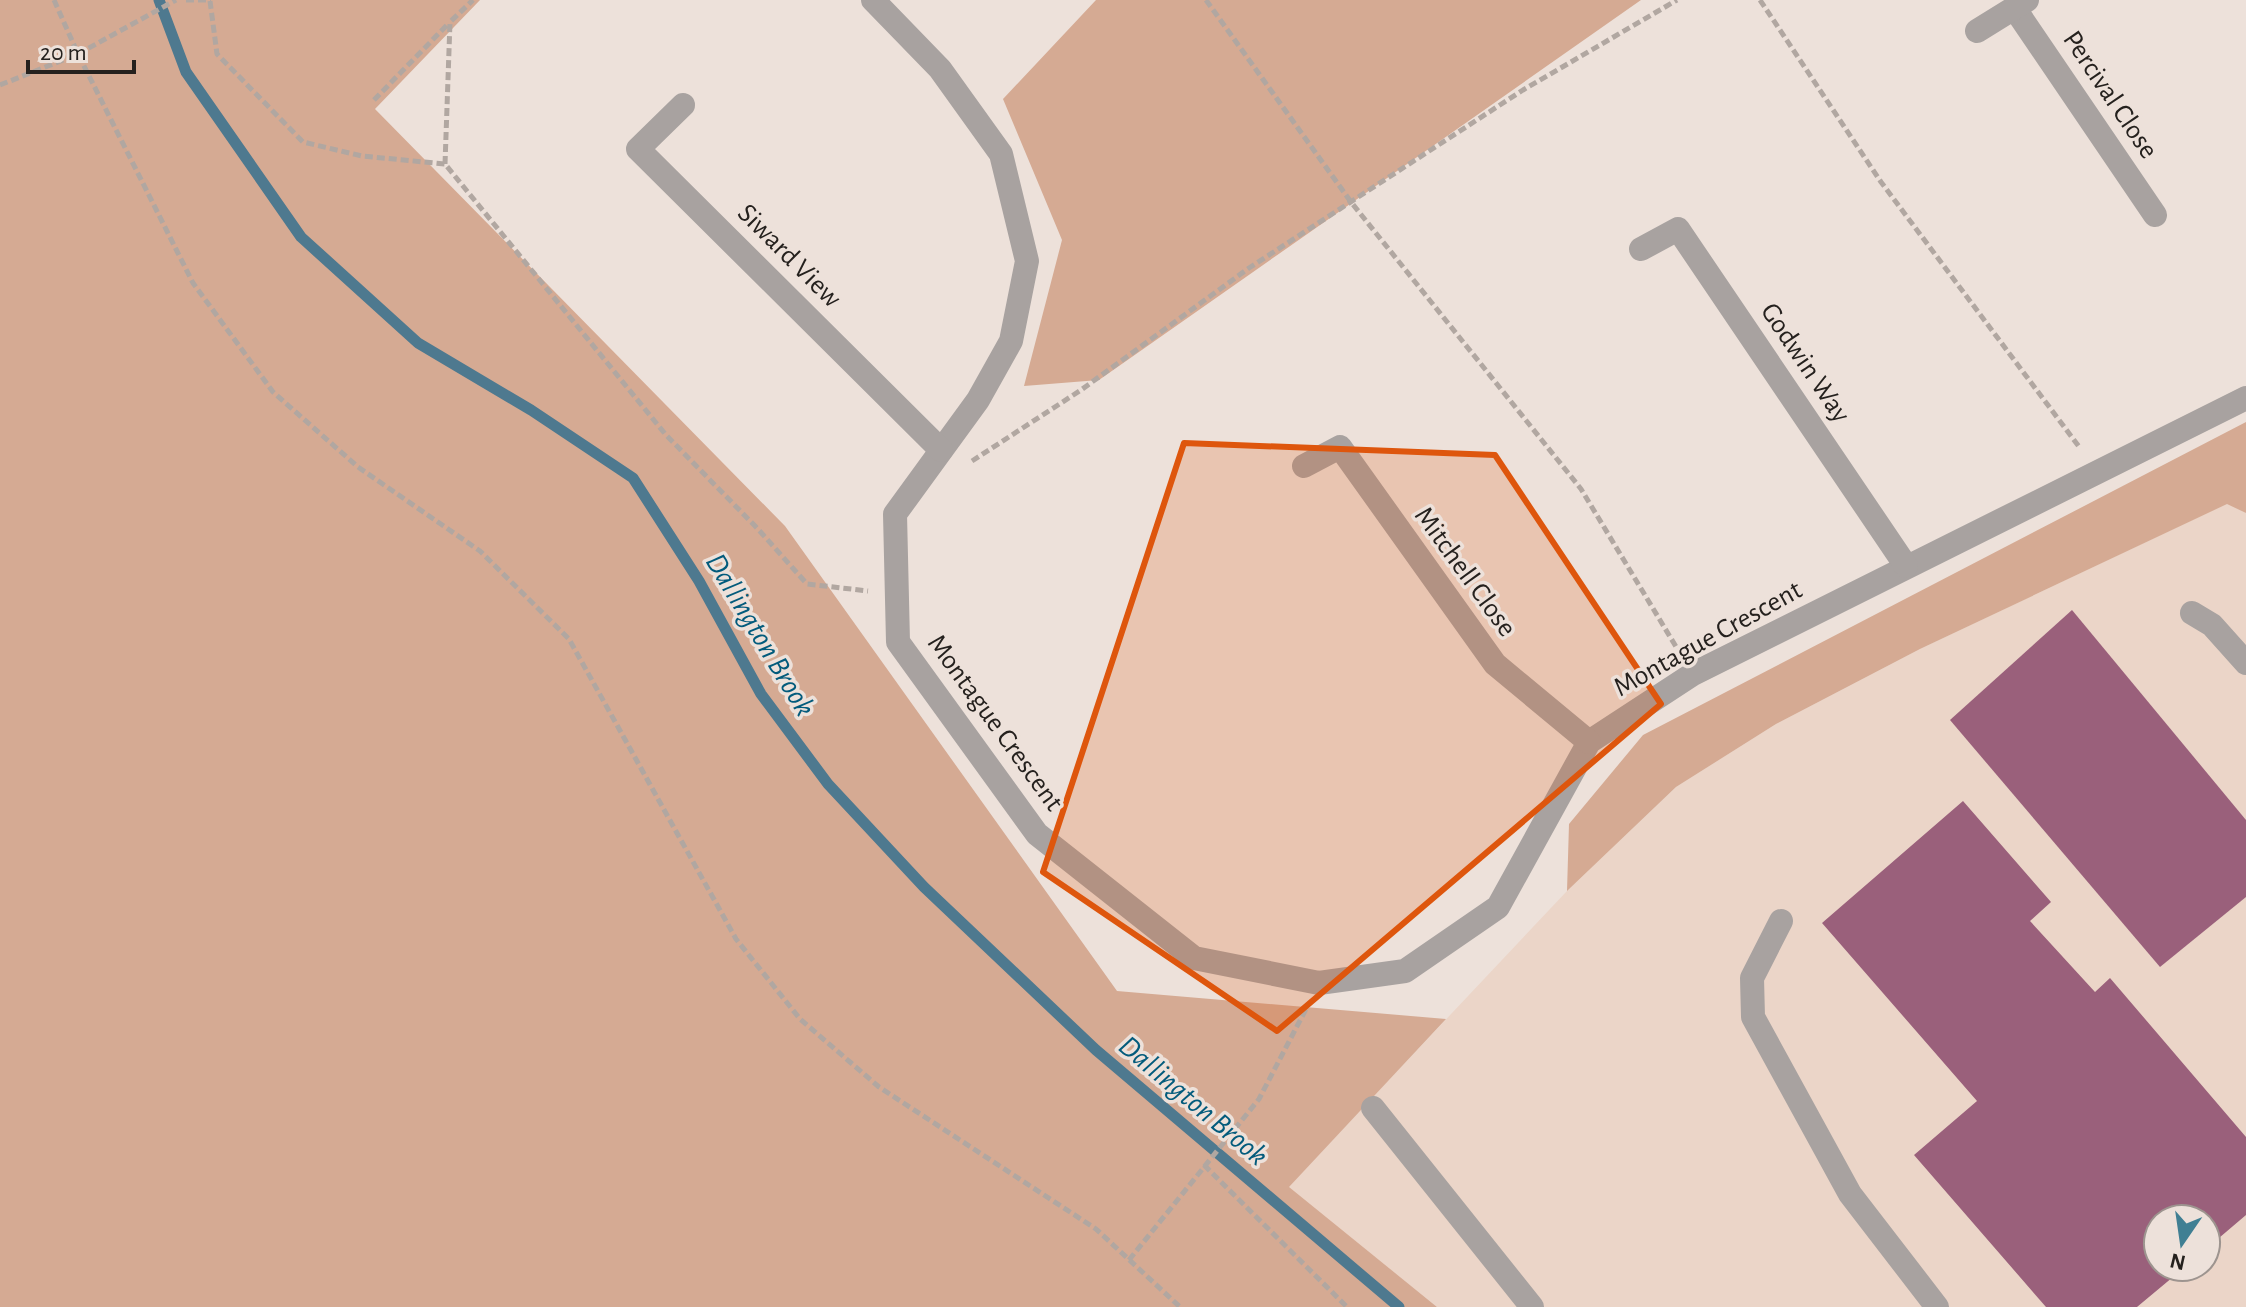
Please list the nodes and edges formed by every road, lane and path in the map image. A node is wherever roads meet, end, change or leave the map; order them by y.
1 (54, 0) edge
2 (176, 0) edge
3 (186, 0) edge
4 (210, 0) edge
5 (473, 0) edge
6 (1206, 0) edge
7 (1677, 0) edge
8 (1760, 0) edge
9 (877, 1) edge
10 (2021, 4) edge
11 (450, 22) junction
12 (1977, 31) dead end
13 (78, 54) junction
14 (0, 85) edge
15 (374, 100) dead end
16 (683, 105) dead end
17 (445, 164) junction
18 (1351, 202) junction
19 (2155, 215) dead end
20 (1641, 249) dead end
21 (2246, 398) edge
22 (941, 450) junction
23 (970, 462) dead end
24 (1304, 466) dead end
25 (2097, 472) junction
26 (1906, 566) junction
27 (897, 594) junction
28 (2192, 613) dead end
29 (2246, 663) edge
30 (1693, 674) junction
31 (1589, 742) junction
32 (1781, 921) dead end
33 (1319, 983) junction
34 (1373, 1108) dead end
35 (1204, 1165) junction
36 (1129, 1260) junction
37 (1180, 1307) edge
38 (1347, 1307) edge
39 (1532, 1307) edge
40 (1937, 1307) edge

1 - 13 path
2 - 13 path
3 - 4 path
4 - 17 path
5 - 11 path
6 - 18 path
7 - 18 path
8 - 25 path
9 - 22 street, Montague Crescent
10 - 12 street, Percival Close
10 - 19 street, Percival Close
11 - 15 path
11 - 17 path
13 - 14 path
13 - 36 path
16 - 22 street, Siward View
17 - 27 path
18 - 23 path
18 - 30 path
20 - 26 street, Godwin Way
21 - 25 street, Montague Crescent
22 - 27 street, Montague Crescent
24 - 31 street, Mitchell Close
25 - 26 street, Montague Crescent
26 - 30 street, Montague Crescent
27 - 33 street, Montague Crescent
28 - 29 street
30 - 31 street, Montague Crescent
31 - 33 street, Montague Crescent
32 - 40 street
33 - 35 path
34 - 39 street
35 - 36 path
35 - 38 path
36 - 37 path

